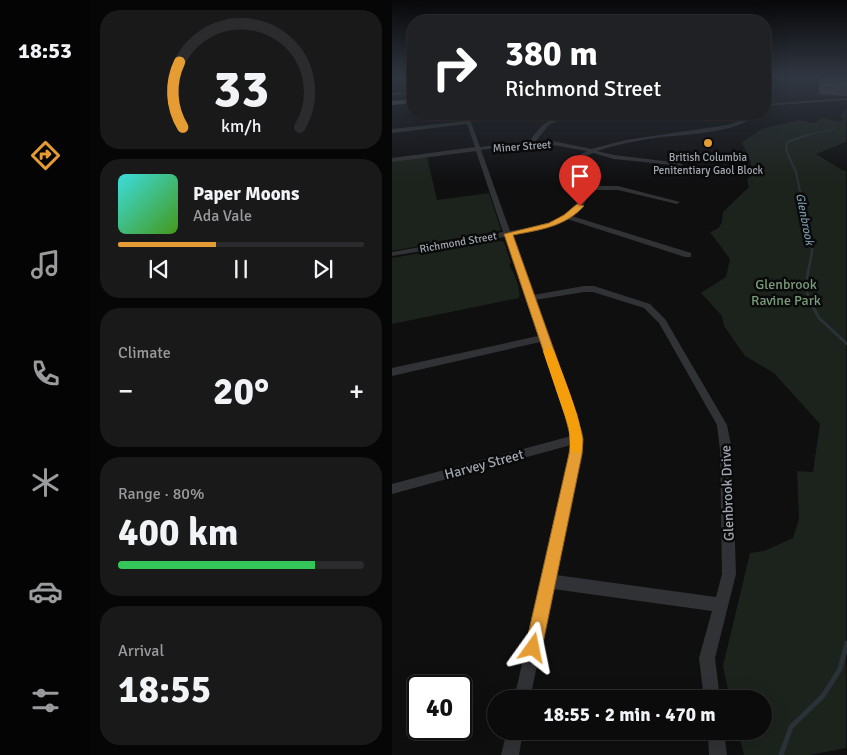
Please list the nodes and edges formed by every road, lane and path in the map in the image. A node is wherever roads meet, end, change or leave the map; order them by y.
1 (556, 120) edge
2 (744, 120) edge
3 (469, 122) joint
4 (392, 131) edge
5 (532, 143) junction
6 (478, 149) junction
7 (592, 151) junction
8 (392, 160) edge
9 (680, 165) dead end
10 (583, 188) junction
11 (677, 202) dead end
12 (567, 217) junction
13 (508, 234) junction
14 (392, 254) edge
15 (688, 255) dead end
16 (531, 298) junction
17 (544, 338) junction
18 (392, 372) edge
19 (577, 439) junction
20 (392, 489) edge
21 (548, 581) junction
22 (721, 605) junction
23 (524, 690) edge
24 (711, 690) edge
25 (513, 740) edge
26 (717, 740) edge
27 (510, 755) edge
28 (718, 755) edge

1 - 5 street
2 - 7 street
3 - 4 street
3 - 6 street
5 - 6 street, Miner Street
5 - 7 street, Miner Street
6 - 8 street, Miner Street
6 - 13 street
7 - 9 street, Miner Street
7 - 10 street
10 - 11 street
10 - 12 street, Richmond Street
12 - 13 street, Richmond Street
12 - 15 street
13 - 14 street, Richmond Street
13 - 16 street
16 - 17 street
16 - 22 street, Glenbrook Drive
17 - 18 street
17 - 19 street
19 - 20 street, Harvey Street
19 - 21 street
21 - 22 street
21 - 23 street
22 - 24 street, Glenbrook Drive
25 - 27 street
26 - 28 street

